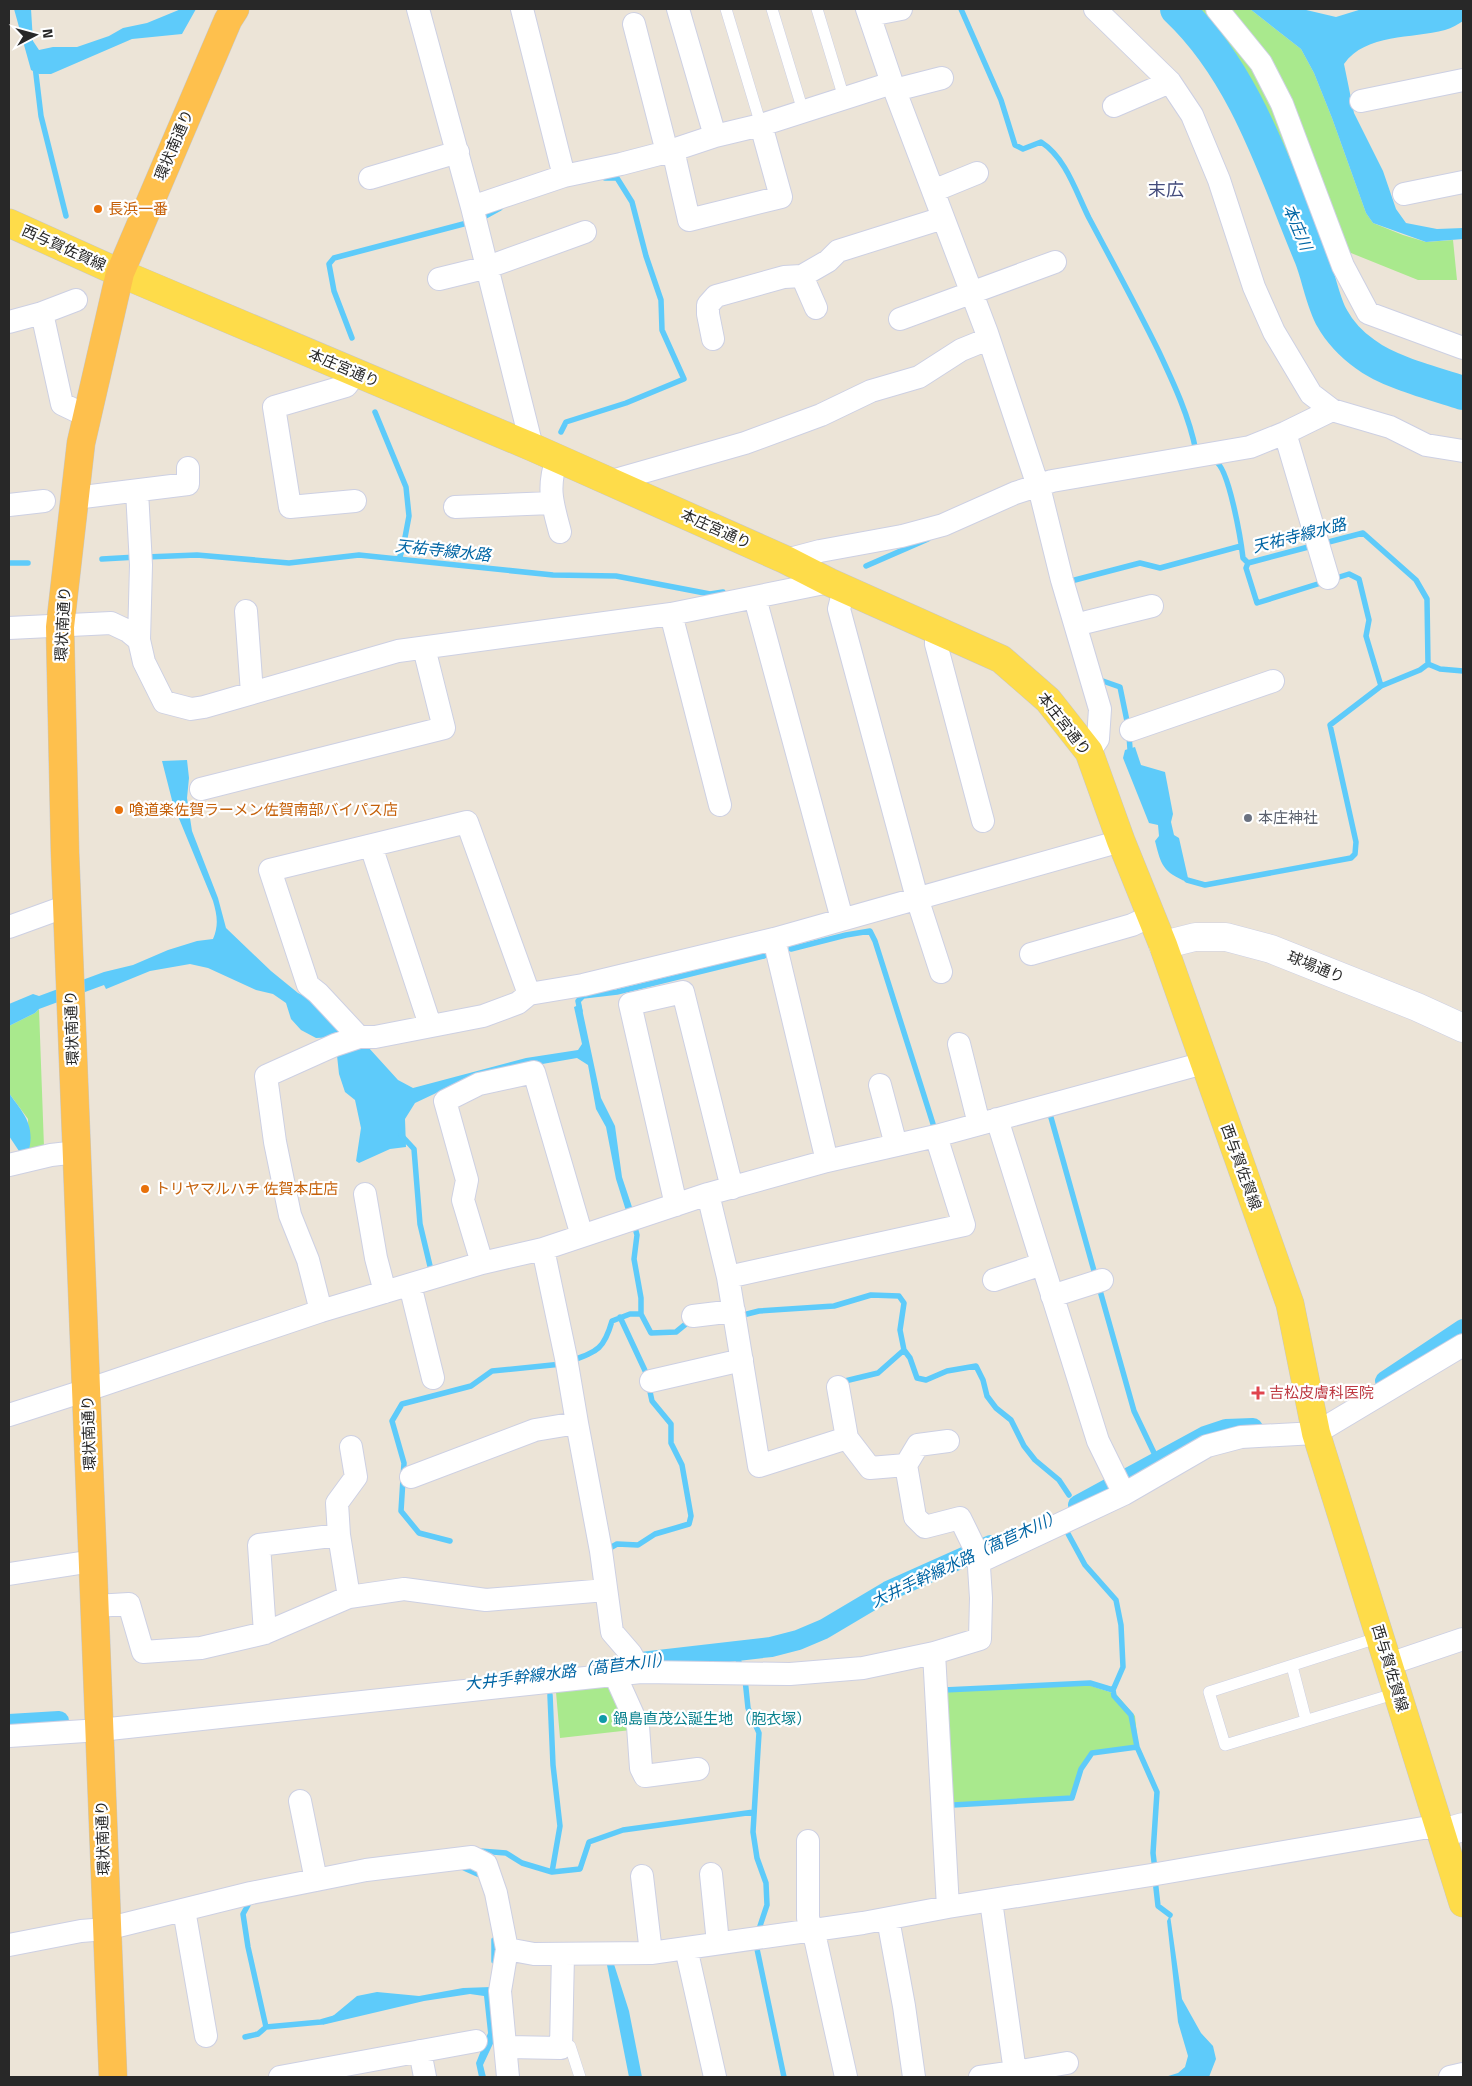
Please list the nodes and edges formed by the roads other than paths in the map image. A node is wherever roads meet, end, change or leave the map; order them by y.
1 (235, 9) edge
2 (418, 9) edge
3 (522, 9) edge
4 (678, 9) edge
5 (726, 9) edge
6 (772, 9) edge
7 (817, 9) edge
8 (900, 9) edge
9 (1095, 9) edge
10 (1217, 9) edge
11 (868, 12) edge
12 (634, 24) dead end
13 (942, 78) dead end
14 (1463, 80) edge
15 (1170, 82) junction
16 (894, 87) junction
17 (844, 98) junction
18 (1361, 101) dead end
19 (1114, 106) dead end
20 (802, 111) junction
21 (761, 125) junction
22 (715, 136) junction
23 (670, 151) junction
24 (458, 152) junction
25 (977, 173) dead end
26 (564, 176) junction
27 (370, 178) dead end
28 (1463, 182) edge
29 (933, 191) junction
30 (1404, 194) dead end
31 (475, 217) junction
32 (943, 218) junction
33 (9, 223) edge
34 (585, 232) dead end
35 (1055, 262) dead end
36 (488, 267) junction
37 (120, 273) junction
38 (802, 276) junction
39 (439, 279) dead end
40 (972, 294) junction
41 (76, 300) dead end
42 (816, 308) dead end
43 (42, 314) junction
44 (900, 319) dead end
45 (9, 322) edge
46 (713, 339) dead end
47 (988, 340) junction
48 (1463, 348) edge
49 (356, 373) junction
50 (1332, 410) junction
51 (87, 416) junction
52 (1285, 433) junction
53 (1463, 451) edge
54 (544, 452) junction
55 (188, 468) dead end
56 (608, 482) junction
57 (1038, 485) junction
58 (137, 491) junction
59 (75, 498) junction
60 (44, 501) dead end
61 (355, 501) dead end
62 (552, 503) junction
63 (9, 505) edge
64 (455, 507) dead end
65 (560, 532) dead end
66 (786, 560) junction
67 (1328, 578) dead end
68 (836, 586) junction
69 (755, 598) junction
70 (1152, 606) dead end
71 (246, 611) dead end
72 (671, 614) junction
73 (1087, 622) dead end
74 (60, 627) junction
75 (9, 628) edge
76 (936, 630) junction
77 (139, 640) junction
78 (424, 648) junction
79 (1273, 681) dead end
80 (252, 693) junction
81 (1131, 730) dead end
82 (1089, 752) junction
83 (201, 789) dead end
84 (720, 805) dead end
85 (983, 821) dead end
86 (1121, 841) junction
87 (371, 846) junction
88 (917, 898) junction
89 (67, 906) junction
90 (1151, 916) junction
91 (842, 919) junction
92 (9, 927) edge
93 (774, 939) junction
94 (1163, 945) junction
95 (1031, 954) dead end
96 (941, 972) dead end
97 (530, 994) junction
98 (430, 1025) junction
99 (1463, 1028) edge
100 (348, 1041) junction
101 (959, 1044) dead end
102 (1204, 1063) junction
103 (880, 1085) dead end
104 (988, 1122) junction
105 (936, 1136) junction
106 (896, 1145) junction
107 (77, 1152) junction
108 (827, 1161) junction
109 (9, 1165) edge
110 (732, 1188) junction
111 (365, 1194) dead end
112 (708, 1194) junction
113 (676, 1205) junction
114 (582, 1236) junction
115 (544, 1250) junction
116 (482, 1263) junction
117 (1042, 1264) junction
118 (728, 1277) junction
119 (994, 1280) dead end
120 (1098, 1281) dead end
121 (410, 1285) junction
122 (385, 1292) junction
123 (1052, 1296) junction
124 (321, 1311) junction
125 (694, 1316) dead end
126 (734, 1316) junction
127 (1463, 1345) edge
128 (742, 1360) junction
129 (432, 1378) dead end
130 (651, 1381) dead end
131 (838, 1387) dead end
132 (87, 1390) junction
133 (9, 1415) edge
134 (577, 1423) junction
135 (1316, 1433) junction
136 (847, 1438) junction
137 (948, 1441) dead end
138 (351, 1447) dead end
139 (906, 1465) junction
140 (411, 1476) dead end
141 (1119, 1484) junction
142 (339, 1535) junction
143 (978, 1555) junction
144 (93, 1561) junction
145 (9, 1574) edge
146 (606, 1590) junction
147 (349, 1597) junction
148 (95, 1606) junction
149 (265, 1633) junction
150 (1380, 1637) junction
151 (1463, 1639) edge
152 (934, 1653) junction
153 (636, 1663) junction
154 (1389, 1664) junction
155 (1292, 1666) junction
156 (615, 1675) junction
157 (1398, 1693) junction
158 (1306, 1720) junction
159 (100, 1730) junction
160 (9, 1736) edge
161 (698, 1769) dead end
162 (300, 1801) dead end
163 (1452, 1830) edge
164 (808, 1841) dead end
165 (711, 1874) dead end
166 (642, 1876) dead end
167 (316, 1880) junction
168 (991, 1900) junction
169 (1463, 1903) edge
170 (948, 1907) junction
171 (184, 1910) junction
172 (888, 1919) junction
173 (106, 1929) junction
174 (811, 1930) junction
175 (718, 1943) junction
176 (9, 1945) edge
177 (507, 1948) junction
178 (686, 1948) junction
179 (651, 1953) junction
180 (563, 1954) junction
181 (206, 2036) dead end
182 (476, 2041) dead end
183 (506, 2047) junction
184 (561, 2048) junction
185 (420, 2052) junction
186 (1067, 2063) dead end
187 (1015, 2072) junction
188 (323, 2073) edge
189 (1463, 2074) edge
190 (113, 2077) edge
191 (280, 2077) edge
192 (424, 2077) edge
193 (508, 2077) edge
194 (580, 2077) edge
195 (714, 2077) edge
196 (846, 2077) edge
197 (914, 2077) edge
198 (980, 2077) edge
199 (1450, 2077) edge

1 - 37 highway, 環状南通り
2 - 24 street
3 - 26 street
4 - 22 street
5 - 21 lane
6 - 20 lane
7 - 17 lane
8 - 11 street
9 - 15 street
10 - 48 street
11 - 16 street
12 - 23 street
13 - 16 street
14 - 18 street
15 - 19 street
15 - 50 street
16 - 17 street
16 - 29 street
17 - 20 street
20 - 21 street
21 - 22 street
21 - 23 street
22 - 23 street
23 - 26 street
24 - 27 street
24 - 31 street
25 - 29 street
26 - 31 street
28 - 30 street
29 - 32 street
31 - 36 street
32 - 38 street
32 - 40 street
33 - 37 main road, 西与賀佐賀線
34 - 36 street
35 - 40 street
36 - 39 street
36 - 54 street
37 - 49 main road, 本庄宮通り
37 - 51 highway, 環状南通り
38 - 42 street
38 - 46 street
40 - 44 street
40 - 47 street
41 - 43 street
43 - 45 street
43 - 51 street
47 - 56 street
47 - 57 street
49 - 54 main road, 本庄宮通り
49 - 61 street
50 - 52 street
50 - 53 street
51 - 59 highway, 環状南通り
52 - 57 street
52 - 67 street
54 - 56 main road, 本庄宮通り
54 - 62 street
55 - 58 street
56 - 66 main road, 本庄宮通り
57 - 66 street
57 - 82 street
58 - 59 street
58 - 77 street
59 - 74 highway, 環状南通り
60 - 63 street
62 - 64 street
62 - 65 street
66 - 68 main road, 本庄宮通り
68 - 69 street
68 - 76 main road, 本庄宮通り
68 - 88 street
69 - 72 street
69 - 91 street
70 - 73 street
71 - 80 street
72 - 78 street
72 - 84 street
74 - 75 street
74 - 77 street
74 - 89 highway, 環状南通り
76 - 82 main road, 本庄宮通り
76 - 85 street
77 - 80 street
78 - 80 street
78 - 83 street
79 - 81 street
82 - 86 main road, 本庄宮通り
86 - 88 street
86 - 90 main road, 本庄宮通り
87 - 97 street
87 - 98 street
87 - 100 street
88 - 91 street
88 - 96 street
89 - 92 street
89 - 107 highway, 環状南通り
90 - 94 main road, 本庄宮通り
90 - 95 street
91 - 93 street
93 - 97 street
93 - 108 street
94 - 99 street, 球場通り
94 - 102 main road, 西与賀佐賀線
97 - 98 street
98 - 100 street
100 - 124 street
101 - 104 street
102 - 104 street
102 - 135 main road, 西与賀佐賀線
103 - 106 street
104 - 105 street
104 - 117 street
105 - 106 street
105 - 118 street
106 - 108 street
107 - 109 street
107 - 132 highway, 環状南通り
108 - 110 street
110 - 112 street
110 - 113 street
111 - 122 street
112 - 113 street
112 - 118 street
113 - 114 street
114 - 115 street
114 - 116 street
115 - 116 street
115 - 134 street
116 - 121 street
117 - 119 street
117 - 123 street
118 - 126 street
120 - 123 street
121 - 122 street
121 - 129 street
122 - 124 street
123 - 141 street
124 - 132 street
125 - 126 street
126 - 128 street
127 - 135 street
128 - 130 street
128 - 136 street
131 - 136 street
132 - 133 street
132 - 144 highway, 環状南通り
134 - 140 street
134 - 146 street
135 - 141 street
135 - 150 main road, 西与賀佐賀線
136 - 139 street
137 - 139 street
138 - 142 street
139 - 143 street
141 - 143 street
142 - 147 street
142 - 149 street
143 - 152 street
144 - 145 street
144 - 148 highway, 環状南通り
146 - 147 street
146 - 153 street
147 - 149 street
148 - 149 street
148 - 159 highway, 環状南通り
150 - 154 main road, 西与賀佐賀線
150 - 155 lane
151 - 154 street
152 - 153 street
152 - 170 street
153 - 156 street
154 - 157 main road, 西与賀佐賀線
155 - 158 lane
155 - 158 lane
156 - 159 street
156 - 161 street
157 - 158 lane
157 - 163 main road, 西与賀佐賀線
159 - 160 street
159 - 173 highway, 環状南通り
162 - 167 street
163 - 168 street
163 - 169 main road, 西与賀佐賀線
164 - 174 street
165 - 175 street
166 - 179 street
167 - 171 street
167 - 177 street
168 - 170 street
168 - 187 street
170 - 172 street
171 - 173 street
171 - 181 street
172 - 174 street
172 - 197 street
173 - 176 street
173 - 190 highway, 環状南通り
174 - 175 street
174 - 196 street
175 - 178 street
177 - 180 street
177 - 183 street
178 - 179 street
178 - 195 street
179 - 180 street
180 - 184 street
182 - 185 street
183 - 184 street
183 - 193 street
184 - 194 lane
185 - 188 street
185 - 192 street
186 - 187 street
187 - 198 street
188 - 191 street
189 - 199 street

